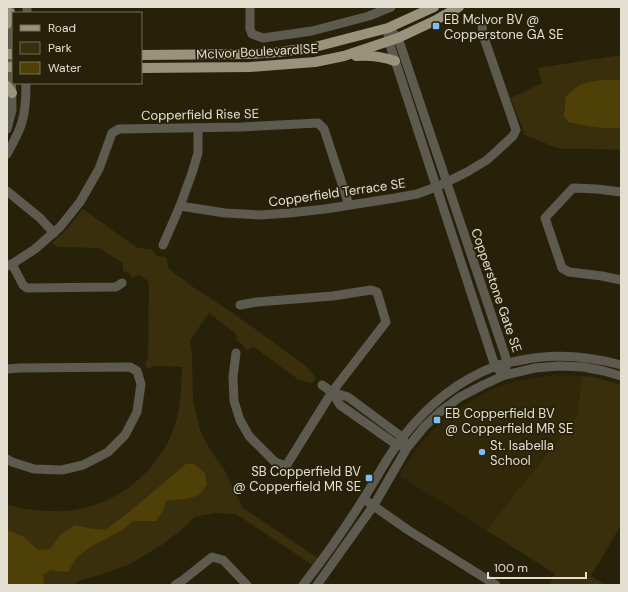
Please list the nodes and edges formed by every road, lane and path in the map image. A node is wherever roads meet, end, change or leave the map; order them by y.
1 (250, 7) edge
2 (391, 7) edge
3 (434, 7) edge
4 (459, 7) edge
5 (10, 10) edge
6 (7, 24) edge
7 (482, 25) dead end
8 (388, 28) junction
9 (393, 40) junction
10 (10, 54) edge
11 (142, 55) edge
12 (344, 56) junction
13 (395, 61) junction
14 (10, 67) edge
15 (142, 68) edge
16 (26, 84) edge
17 (9, 89) edge
18 (198, 128) junction
19 (7, 129) edge
20 (7, 154) edge
21 (447, 182) junction
22 (436, 187) junction
23 (7, 191) edge
24 (621, 192) edge
25 (349, 205) junction
26 (180, 206) junction
27 (54, 233) junction
28 (163, 245) dead end
29 (10, 265) edge
30 (621, 280) edge
31 (122, 283) dead end
32 (240, 305) dead end
33 (236, 353) dead end
34 (507, 363) junction
35 (621, 365) edge
36 (495, 366) junction
37 (7, 369) edge
38 (505, 375) junction
39 (621, 376) edge
40 (322, 385) dead end
41 (332, 392) junction
42 (399, 441) junction
43 (407, 448) junction
44 (9, 463) edge
45 (364, 500) junction
46 (374, 505) junction
47 (175, 585) edge
48 (246, 585) edge
49 (303, 585) edge
50 (316, 585) edge
51 (496, 585) edge

1 - 2 street
3 - 8 main road, McIvor Boulevard SE
4 - 9 main road, McIvor Boulevard SE
5 - 6 main road
5 - 10 street
7 - 21 street, Copperfield Terrace SE
8 - 9 street, Copperstone Gate SE
8 - 11 main road, McIvor Boulevard SE
9 - 12 main road, McIvor Boulevard SE
9 - 13 street, Copperstone Gate SE
9 - 21 street, Copperstone Gate SE
10 - 14 street
12 - 13 main road
12 - 15 main road, McIvor Boulevard SE
13 - 22 street, Copperstone Gate SE
14 - 17 street
16 - 20 street
17 - 19 street
18 - 25 street, Copperfield Rise SE
18 - 26 street
18 - 27 street, Copperfield Rise SE
21 - 22 street, Copperfield Terrace SE
21 - 34 street, Copperstone Gate SE
22 - 25 street, Copperfield Terrace SE
22 - 36 street, Copperstone Gate SE
23 - 27 street
24 - 30 street
25 - 26 street, Copperfield Terrace SE
26 - 28 street
27 - 29 street, Copperfield Rise SE
29 - 31 street
32 - 41 street
33 - 41 street
34 - 35 street
34 - 36 street
34 - 38 street, Copperstone Gate SE
36 - 38 street, Copperstone Gate SE
36 - 42 street
37 - 44 street
38 - 39 street
38 - 43 street
40 - 41 street
41 - 42 street
42 - 43 street
42 - 45 street
43 - 46 street
45 - 46 street
45 - 49 street
46 - 50 street
46 - 51 street
47 - 48 street

